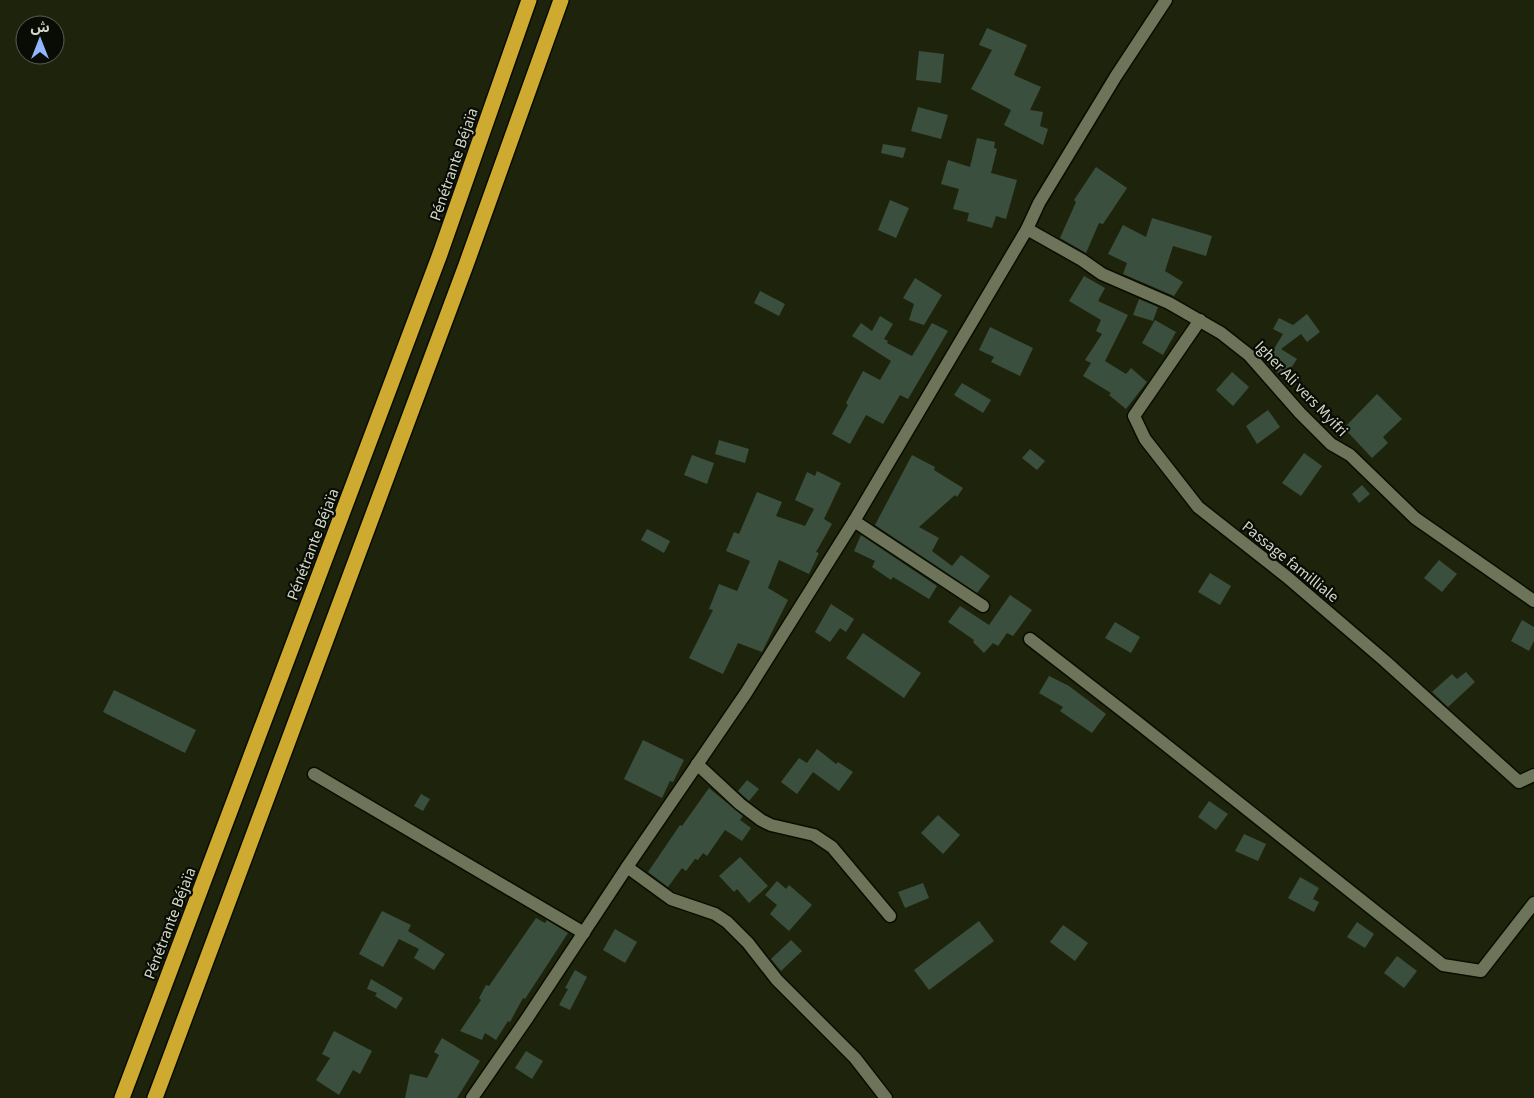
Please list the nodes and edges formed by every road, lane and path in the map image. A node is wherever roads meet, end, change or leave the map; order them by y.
1 (529, 0) edge
2 (561, 0) edge
3 (1166, 0) edge
4 (1027, 229) junction
5 (1200, 320) junction
6 (854, 521) junction
7 (1534, 601) edge
8 (983, 606) dead end
9 (1030, 639) dead end
10 (698, 764) junction
11 (314, 774) dead end
12 (1534, 775) edge
13 (627, 867) junction
14 (1534, 903) edge
15 (890, 916) dead end
16 (584, 933) junction
17 (122, 1098) edge
18 (155, 1098) edge
19 (472, 1098) edge
20 (886, 1098) edge

1 - 17 highway, Pénétrante Béjaïa
2 - 18 highway
3 - 4 street
4 - 5 street, Igher Ali vers Myifri
4 - 6 street
5 - 7 street, Igher Ali vers Myifri
5 - 12 street, Passage familliale
6 - 8 street
6 - 10 street
9 - 14 street
10 - 13 street
10 - 15 street
11 - 16 street
13 - 16 street
13 - 20 street
16 - 19 street

